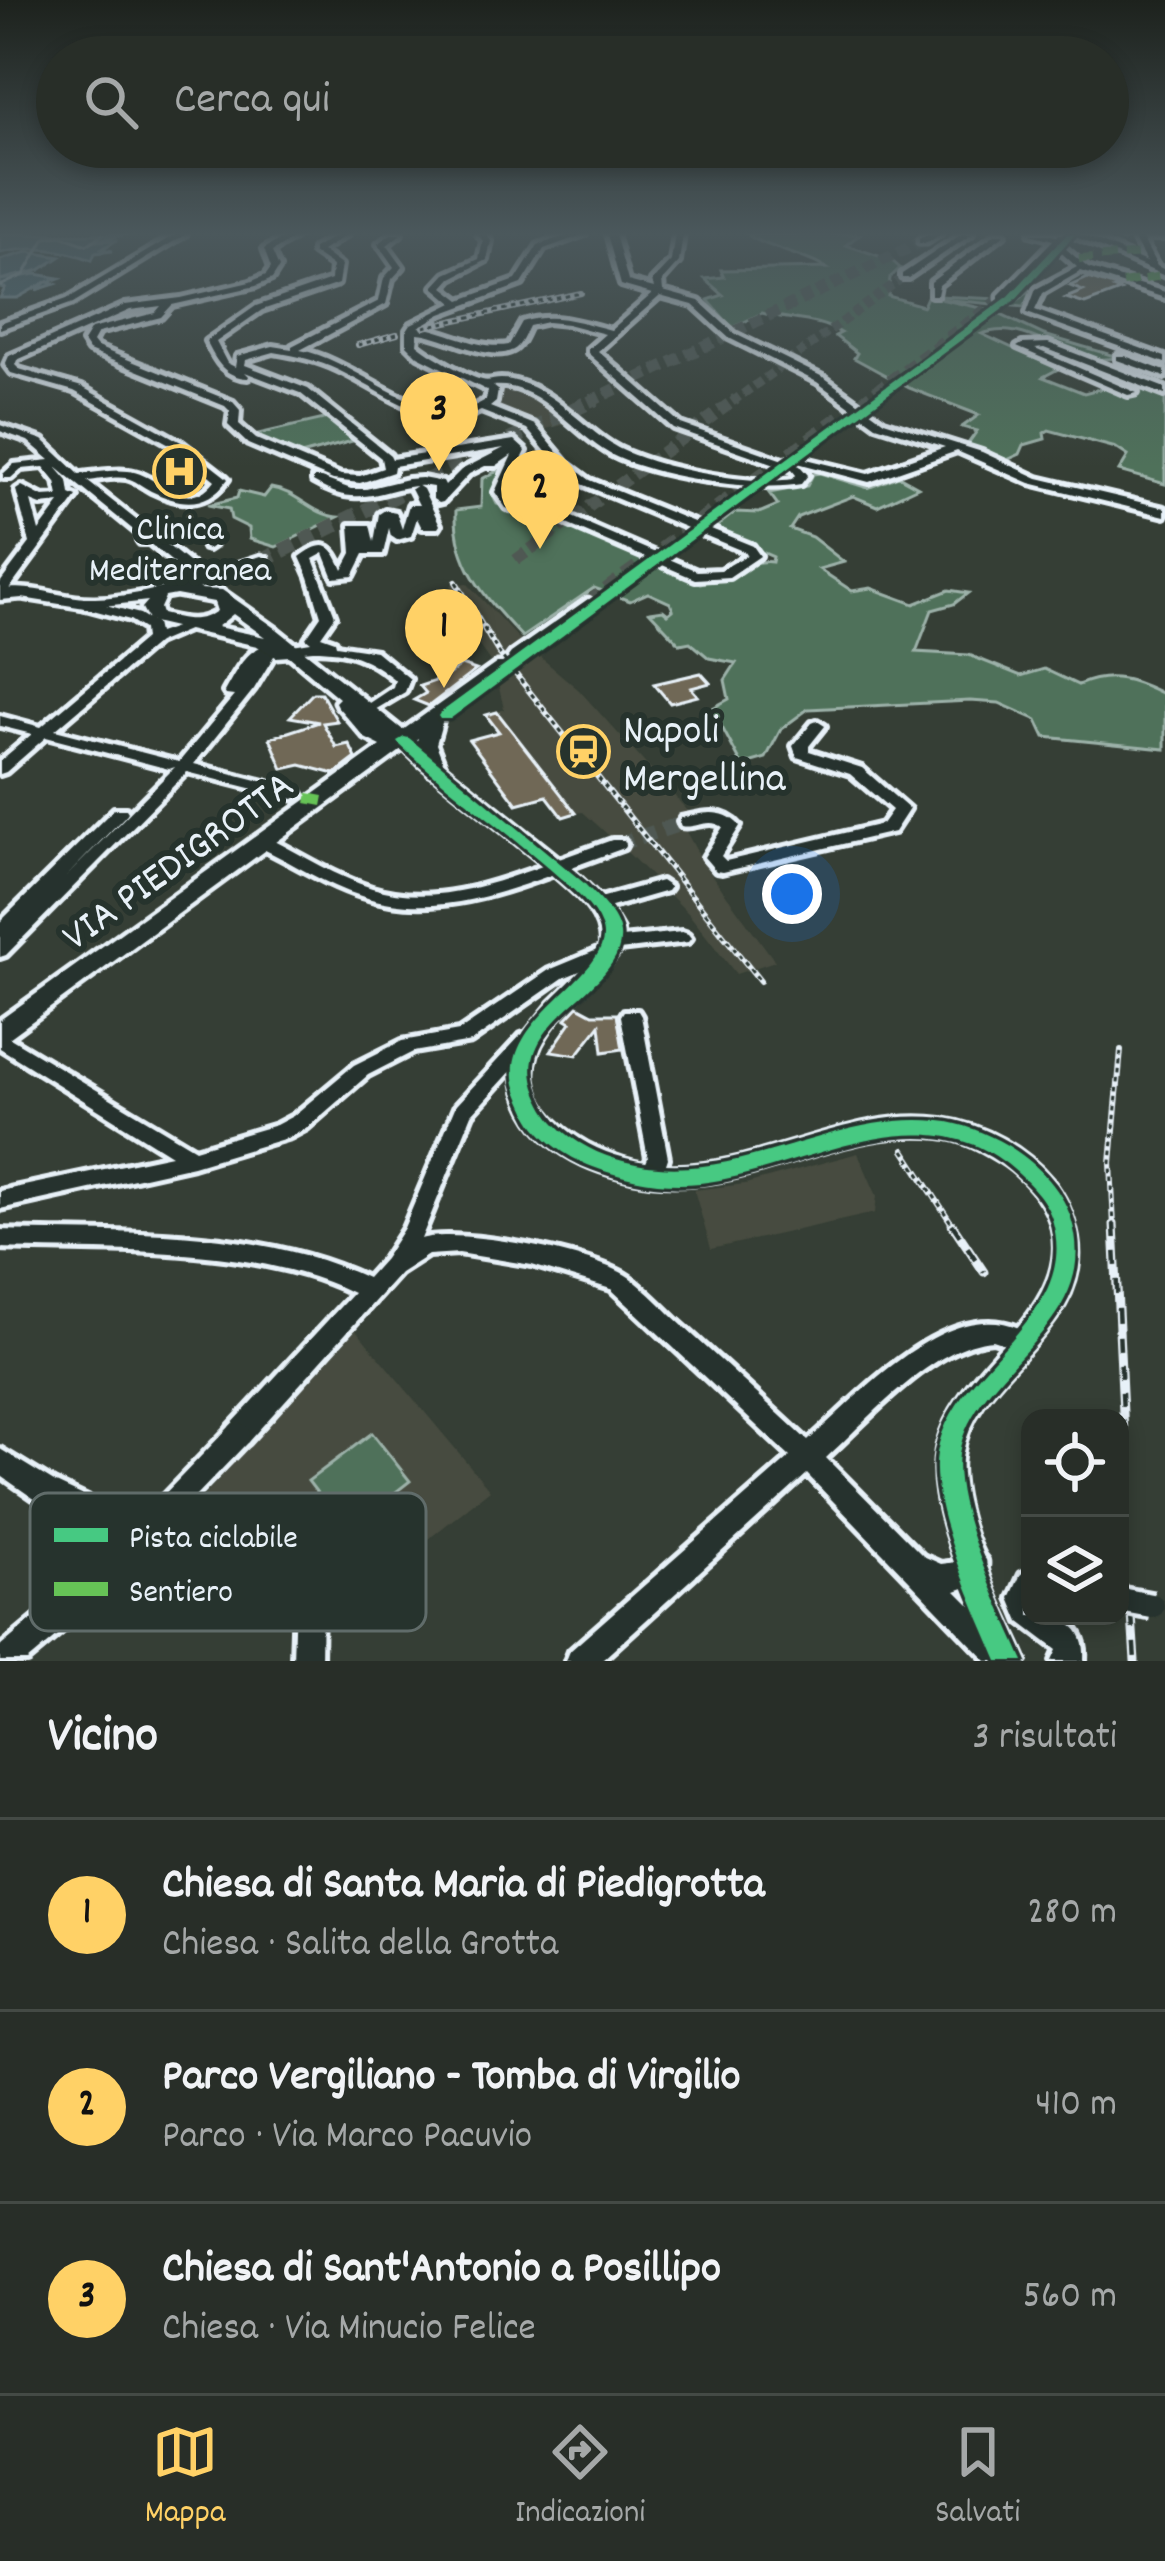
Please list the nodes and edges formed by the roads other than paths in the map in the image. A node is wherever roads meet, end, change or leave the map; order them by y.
1 (35, 312) edge
2 (43, 312) edge
3 (116, 312) edge
4 (160, 312) edge
5 (254, 312) edge
6 (370, 312) edge
7 (440, 312) edge
8 (634, 312) edge
9 (705, 312) edge
10 (1031, 312) edge
11 (3, 320) edge
12 (412, 330) junction
13 (609, 332) junction
14 (296, 348) junction
15 (1120, 358) dead end
16 (1165, 360) edge
17 (1165, 374) edge
18 (486, 383) junction
19 (1165, 392) edge
20 (1132, 394) dead end
21 (484, 408) junction
22 (658, 411) junction
23 (330, 412) junction
24 (0, 428) edge
25 (501, 442) junction
26 (261, 447) junction
27 (958, 447) junction
28 (51, 463) junction
29 (390, 463) junction
30 (4, 474) edge
31 (79, 482) junction
32 (431, 490) junction
33 (25, 493) junction
34 (65, 499) junction
35 (1165, 512) edge
36 (147, 539) junction
37 (36, 542) junction
38 (208, 545) dead end
39 (261, 561) tunnel mouth
40 (8, 590) edge
41 (207, 591) junction
42 (164, 594) junction
43 (83, 603) junction
44 (588, 604) tunnel mouth
45 (190, 626) junction
46 (239, 637) junction
47 (152, 640) junction
48 (282, 647) junction
49 (371, 654) junction
50 (251, 658) junction
51 (322, 683) junction
52 (438, 715) junction
53 (371, 719) junction
54 (0, 721) edge
55 (817, 726) dead end
56 (44, 732) junction
57 (406, 747) junction
58 (175, 765) junction
59 (0, 769) edge
60 (436, 769) junction
61 (295, 794) dead end
62 (686, 822) tunnel mouth
63 (265, 843) junction
64 (618, 844) tunnel mouth
65 (554, 866) junction
66 (661, 887) dead end
67 (596, 905) junction
68 (0, 933) edge
69 (682, 938) dead end
70 (610, 949) junction
71 (0, 951) edge
72 (631, 1016) dead end
73 (537, 1031) junction
74 (0, 1036) edge
75 (480, 1088) junction
76 (524, 1090) junction
77 (193, 1157) junction
78 (652, 1176) junction
79 (427, 1193) junction
80 (0, 1200) edge
81 (0, 1239) edge
82 (456, 1244) junction
83 (392, 1266) junction
84 (371, 1291) junction
85 (1022, 1341) junction
86 (807, 1456) junction
87 (0, 1461) edge
88 (52, 1493) edge
89 (182, 1493) edge
90 (901, 1551) junction
91 (974, 1564) junction
92 (1129, 1602) edge
93 (1159, 1610) edge
94 (1047, 1625) edge
95 (41, 1631) edge
96 (308, 1631) edge
97 (1013, 1658) edge
98 (5, 1661) edge
99 (307, 1661) edge
100 (580, 1661) edge
101 (1066, 1661) edge

1 - 11 street
2 - 11 street
3 - 31 street
4 - 26 street
5 - 23 street
6 - 14 street
7 - 12 street
8 - 13 street
9 - 27 street
10 - 16 street
12 - 13 street
12 - 18 street
13 - 22 street
14 - 21 street
14 - 23 street
15 - 17 street
18 - 21 street
18 - 22 street
19 - 20 street
21 - 25 street
22 - 27 street
23 - 29 street
24 - 28 street
25 - 29 street
25 - 32 street
26 - 29 street
26 - 32 street
27 - 35 street
28 - 30 street
28 - 31 street
28 - 34 street
30 - 33 street
31 - 34 street
31 - 36 street
32 - 49 street
33 - 34 street
33 - 37 street
34 - 37 street
36 - 38 street
36 - 41 street
37 - 40 street
39 - 41 main road
40 - 43 main road
41 - 42 main road
41 - 45 main road
41 - 48 main road
42 - 43 main road
42 - 45 main road
43 - 47 street
44 - 52 main road, VIA PIEDIGROTTA
45 - 46 main road
45 - 47 street
46 - 48 main road
46 - 50 street
47 - 56 street
48 - 49 street
48 - 50 street
48 - 51 main road
48 - 53 main road
48 - 58 street
49 - 53 street
50 - 58 street
51 - 53 main road
51 - 57 main road
52 - 57 main road, VIA PIEDIGROTTA
52 - 60 main road
53 - 57 main road
54 - 56 street
55 - 62 street
56 - 58 street
56 - 59 street
57 - 60 street
57 - 63 main road, VIA PIEDIGROTTA
58 - 61 street
58 - 68 street
58 - 71 street
60 - 65 street
63 - 65 street
63 - 74 main road, VIA PIEDIGROTTA
64 - 65 street
65 - 67 street
66 - 67 street
67 - 70 street
69 - 70 street
70 - 73 street
70 - 77 street
72 - 78 street
73 - 75 street
73 - 76 street
74 - 77 street
75 - 76 street
75 - 79 street
76 - 78 street
77 - 80 street
78 - 85 street
79 - 82 street
79 - 83 street
81 - 84 street
82 - 83 street
82 - 86 street
83 - 84 street
84 - 89 street, bridge
85 - 86 street
85 - 91 street
86 - 90 street
86 - 100 street
87 - 88 street
90 - 91 street
90 - 97 street
91 - 97 street
92 - 93 street, bridge
94 - 101 street
95 - 98 street, bridge
96 - 99 street

